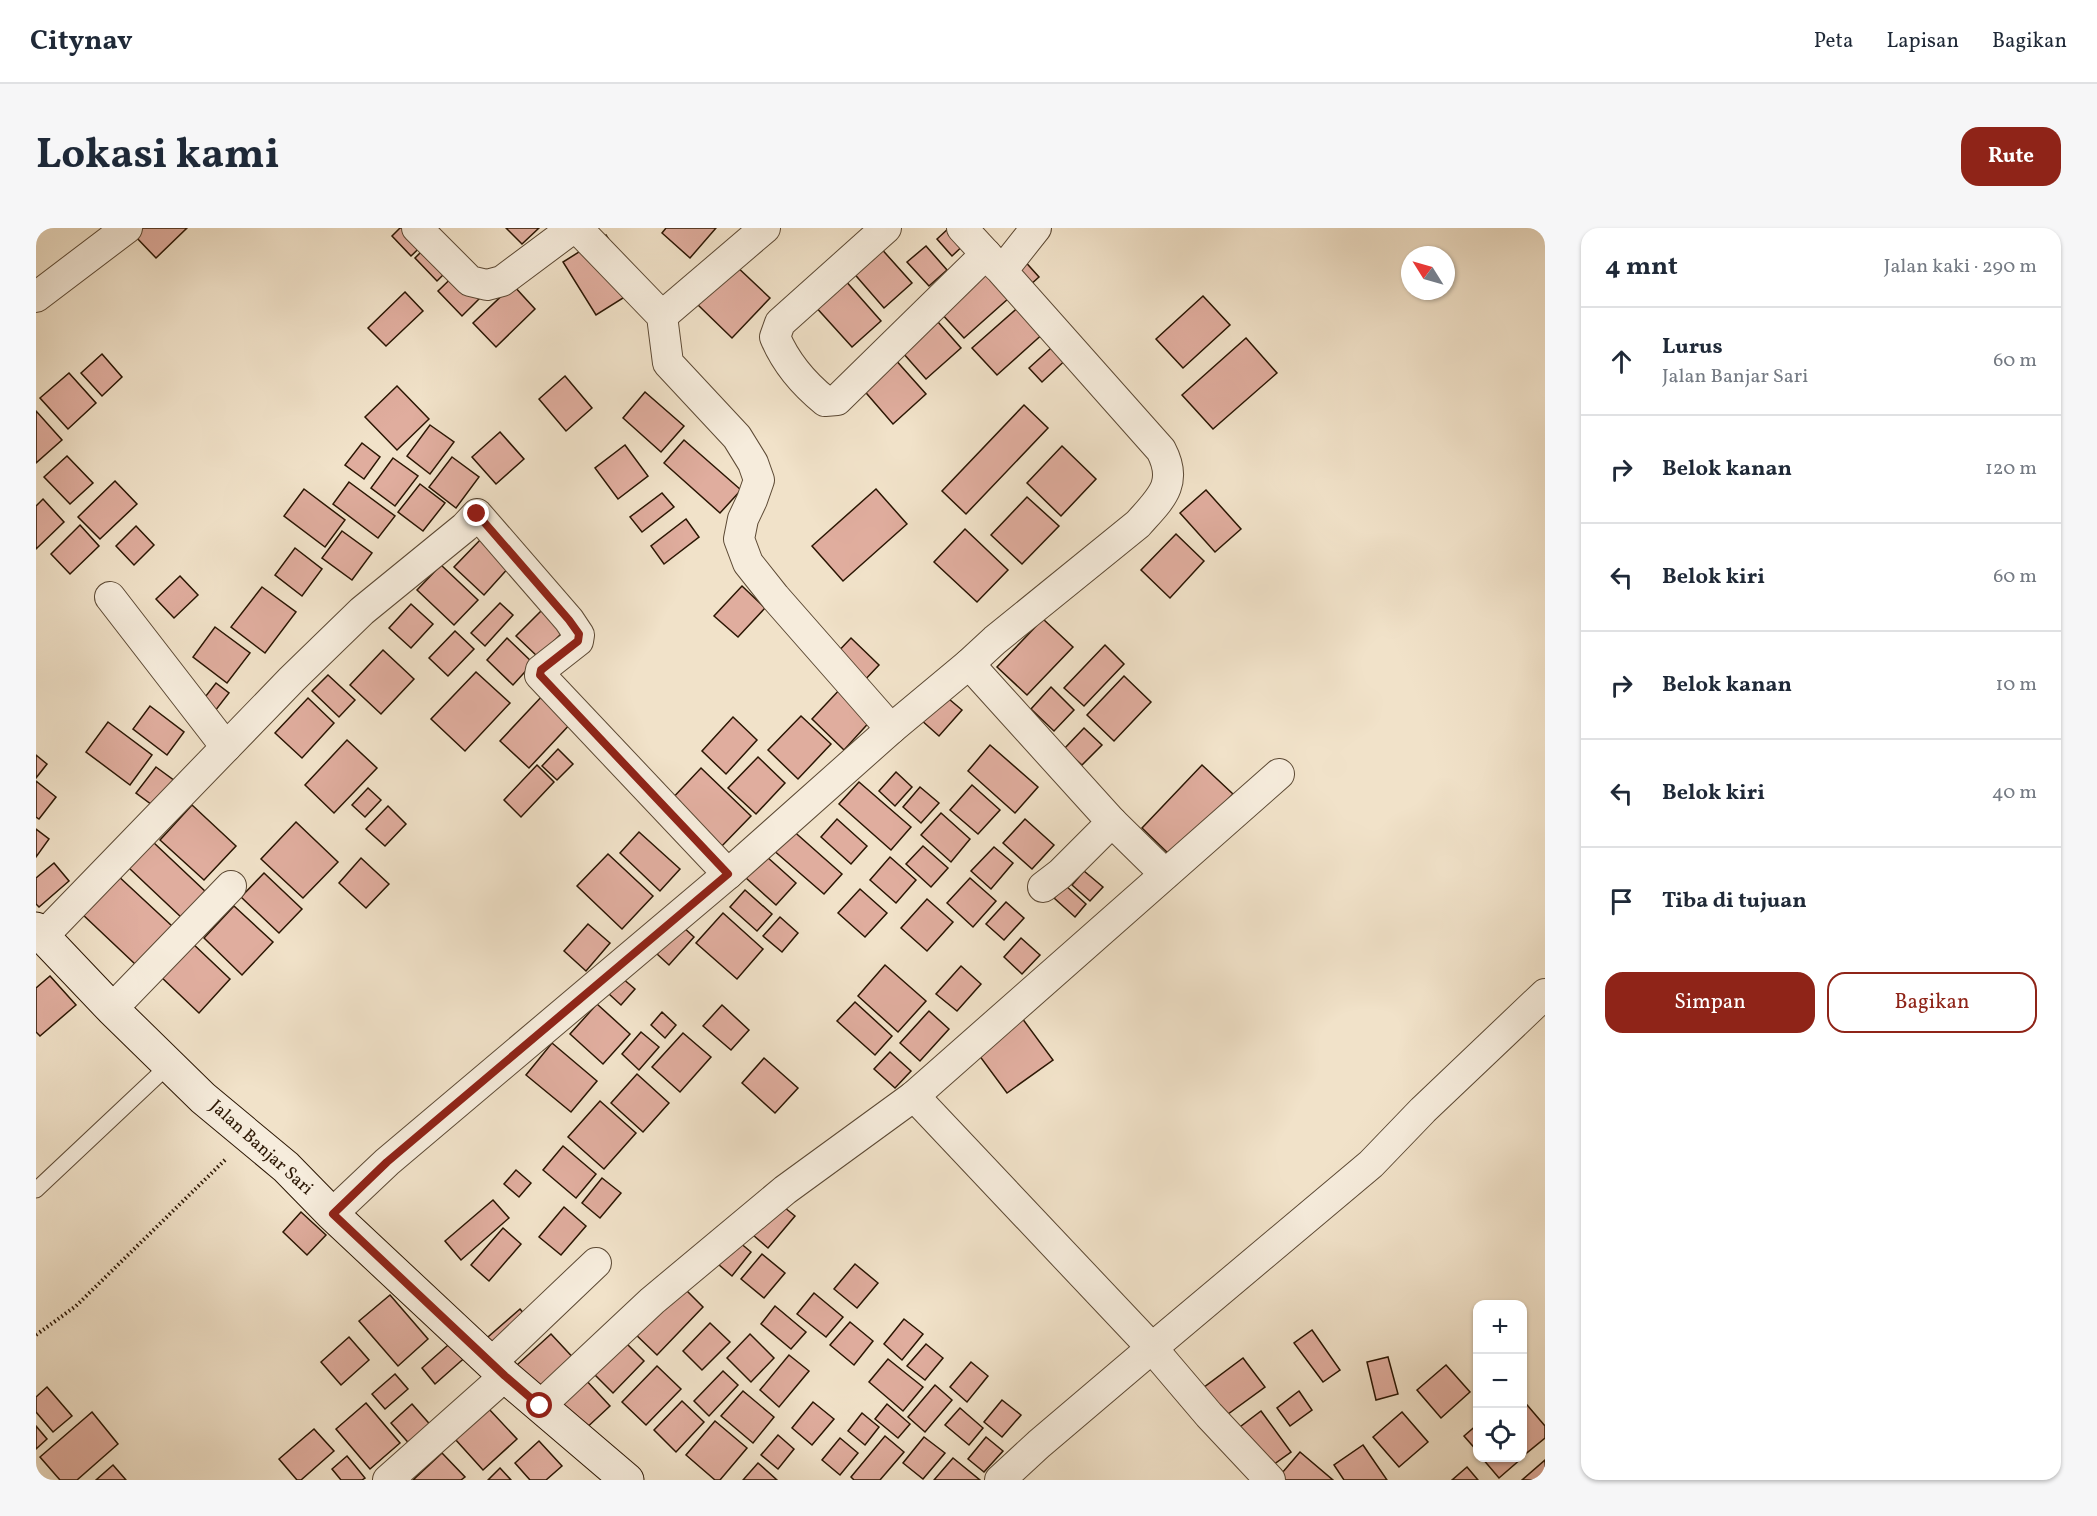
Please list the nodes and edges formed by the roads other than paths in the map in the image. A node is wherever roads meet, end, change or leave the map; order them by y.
1 (127, 228) edge
2 (417, 228) edge
3 (575, 228) edge
4 (765, 228) edge
5 (886, 228) edge
6 (962, 228) edge
7 (1036, 228) edge
8 (994, 263) junction
9 (36, 297) edge
10 (662, 316) junction
11 (110, 597) dead end
12 (969, 664) junction
13 (891, 729) junction
14 (226, 747) junction
15 (1279, 774) dead end
16 (1113, 822) junction
17 (728, 874) junction
18 (1165, 874) junction
19 (231, 886) dead end
20 (1043, 887) dead end
21 (40, 932) edge
22 (1545, 994) edge
23 (112, 1009) junction
24 (169, 1065) junction
25 (914, 1096) junction
26 (36, 1190) edge
27 (333, 1214) junction
28 (596, 1263) dead end
29 (1152, 1348) junction
30 (498, 1369) junction
31 (540, 1406) junction
32 (388, 1480) edge
33 (627, 1480) edge
34 (1000, 1480) edge
35 (1270, 1480) edge

1 - 9 street
2 - 3 street
3 - 10 street
4 - 10 street
5 - 8 street
6 - 8 street
7 - 8 street
8 - 12 street
10 - 13 street
11 - 14 street
12 - 13 street
12 - 16 street
13 - 17 street
14 - 17 street
14 - 21 street
15 - 18 street
16 - 18 street
16 - 20 street
17 - 27 street
18 - 25 street
19 - 23 street
21 - 23 street, Jalan Banjar Sari
22 - 29 street
23 - 24 street, Jalan Banjar Sari
24 - 26 lane
24 - 27 street, Jalan Banjar Sari
25 - 29 street
25 - 31 street
27 - 30 street, Jalan Banjar Sari
28 - 30 street
29 - 34 street
29 - 35 street
30 - 31 street, Jalan Banjar Sari
30 - 32 street
31 - 33 street, Jalan Banjar Sari

